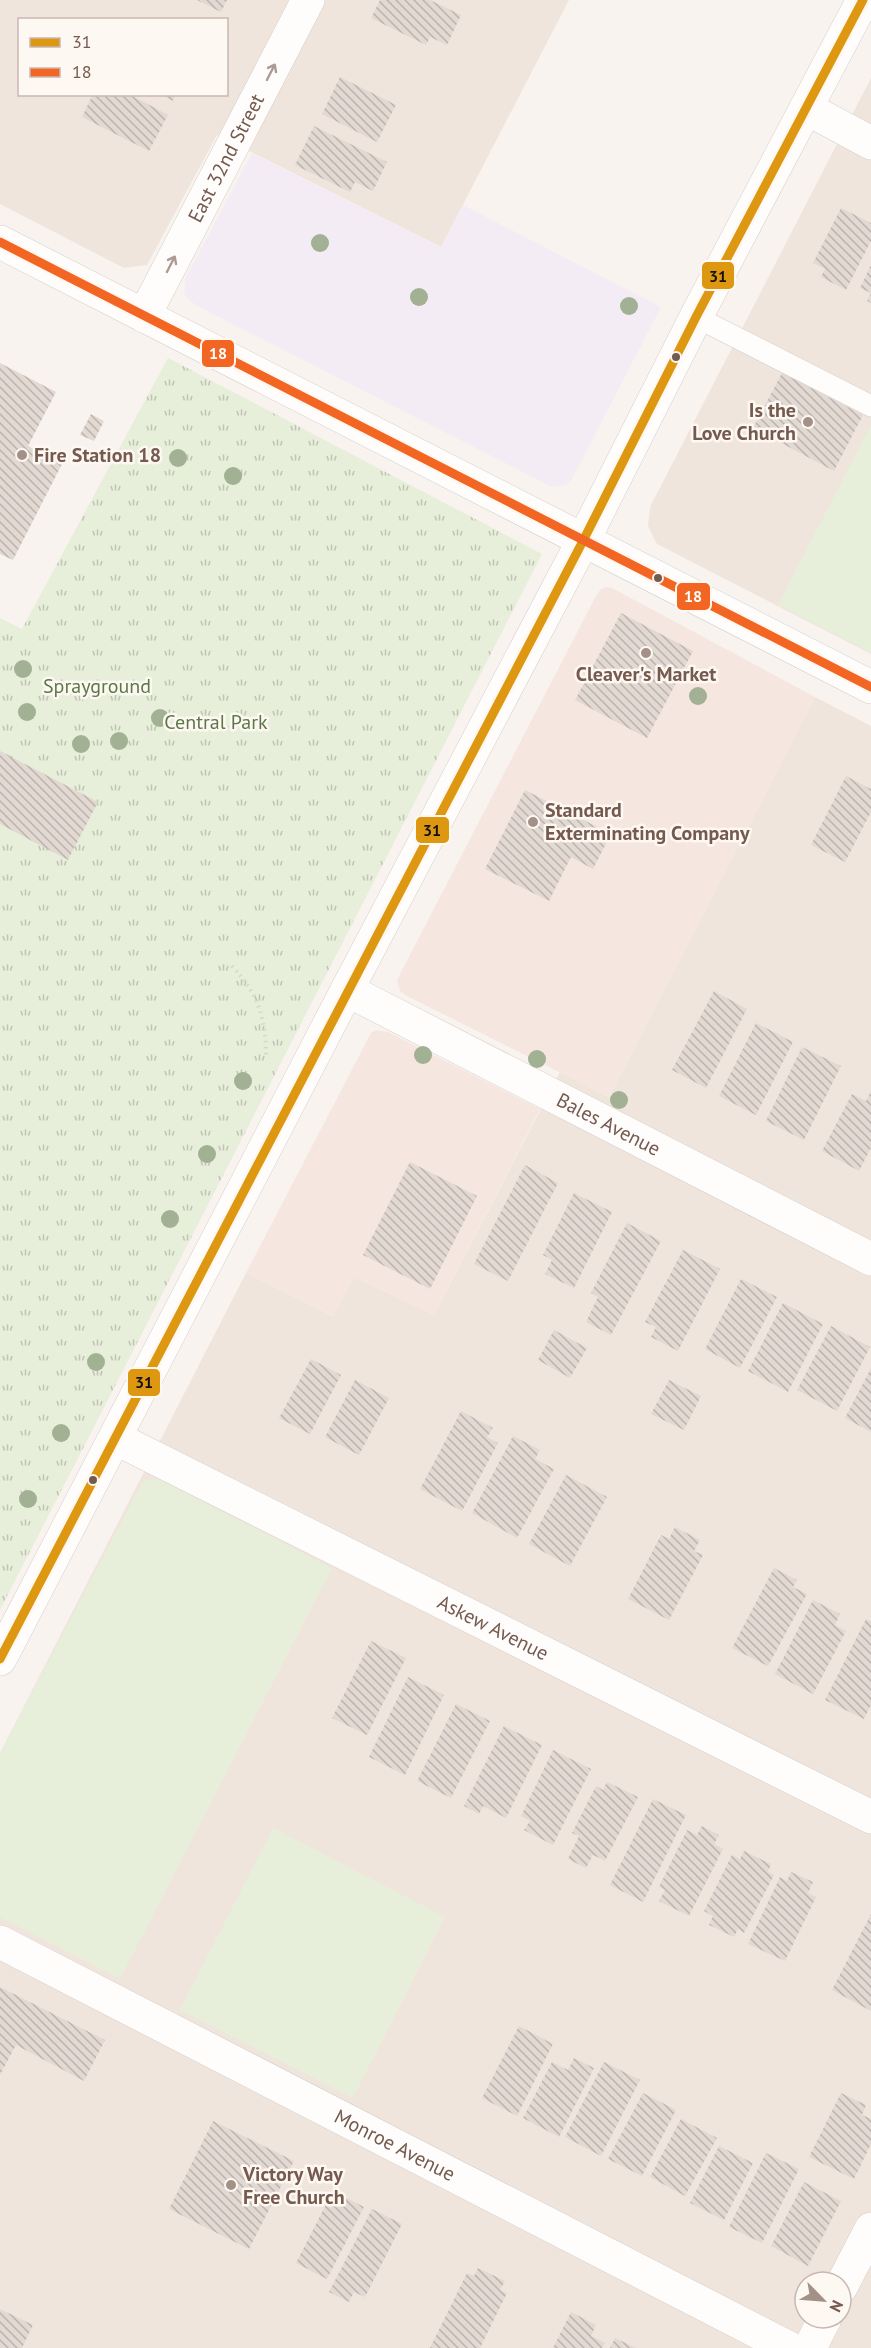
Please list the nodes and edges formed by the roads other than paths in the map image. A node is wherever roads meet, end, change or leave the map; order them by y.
1 (308, 0) edge
2 (862, 0) edge
3 (806, 108) junction
4 (871, 143) edge
5 (0, 242) edge
6 (144, 315) junction
7 (696, 317) junction
8 (871, 406) edge
9 (584, 539) junction
10 (871, 687) edge
11 (347, 990) junction
12 (871, 1259) edge
13 (115, 1437) junction
14 (0, 1659) edge
15 (871, 1817) edge
16 (0, 1942) edge
17 (871, 2229) edge
18 (850, 2270) edge
19 (819, 2330) edge
20 (789, 2348) edge
21 (810, 2348) edge

6 -> 1 street, East 32nd Street
2 - 3 street
3 - 4 street
3 - 7 street
5 - 6 street
6 - 9 street
7 - 8 lane
7 - 9 street
9 - 10 street
9 - 11 street
11 - 12 street, Bales Avenue
11 - 13 street
13 - 14 street
13 - 15 street, Askew Avenue
16 - 20 street, Monroe Avenue
17 - 18 street
19 - 21 street

